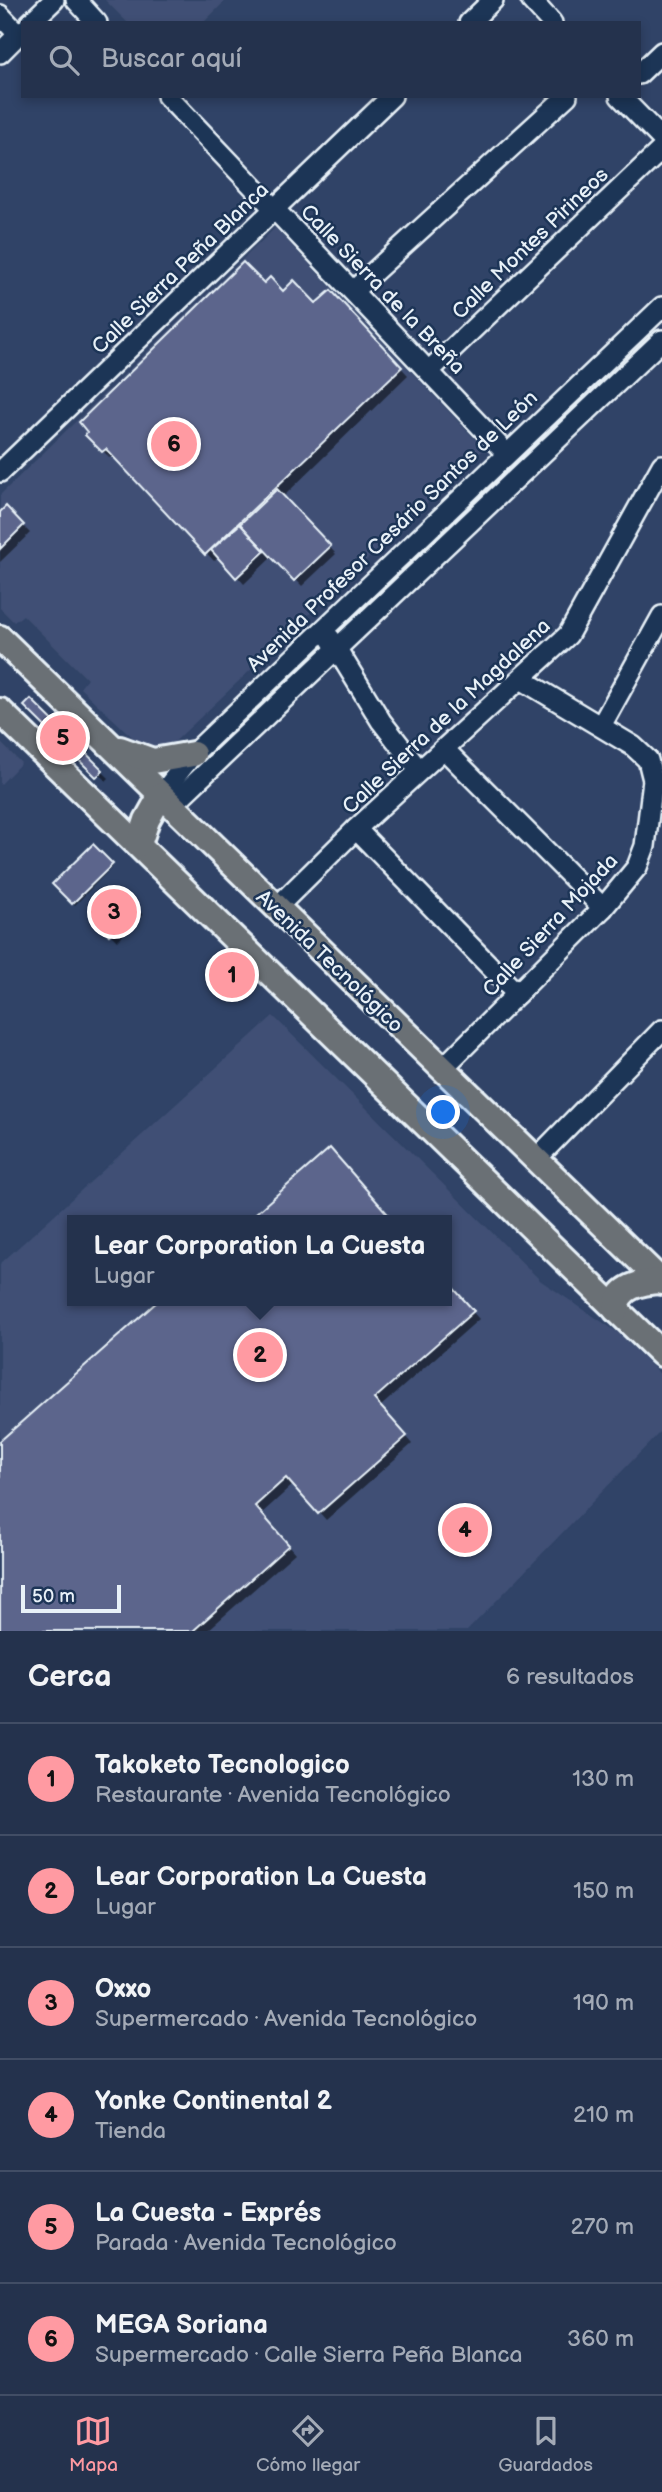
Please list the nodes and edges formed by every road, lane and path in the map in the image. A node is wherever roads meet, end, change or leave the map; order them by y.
1 (54, 0) edge
2 (76, 0) edge
3 (493, 0) edge
4 (531, 0) edge
5 (0, 15) edge
6 (32, 21) edge
7 (95, 21) edge
8 (471, 21) edge
9 (550, 21) edge
10 (21, 27) edge
11 (21, 32) edge
12 (662, 52) edge
13 (0, 53) edge
14 (641, 72) edge
15 (169, 98) edge
16 (390, 98) edge
17 (565, 98) edge
18 (623, 98) edge
19 (662, 139) edge
20 (662, 149) edge
21 (275, 209) junction
22 (353, 291) junction
23 (662, 307) edge
24 (662, 341) edge
25 (429, 371) junction
26 (506, 453) junction
27 (662, 465) edge
28 (0, 472) edge
29 (662, 616) edge
30 (323, 630) junction
31 (0, 638) edge
32 (338, 648) junction
33 (521, 679) junction
34 (0, 711) edge
35 (601, 726) junction
36 (111, 745) junction
37 (444, 749) junction
38 (193, 754) junction
39 (419, 770) junction
40 (167, 800) junction
41 (356, 829) junction
42 (139, 844) junction
43 (276, 908) junction
44 (603, 908) junction
45 (517, 994) junction
46 (662, 1030) edge
47 (442, 1069) junction
48 (536, 1159) junction
49 (662, 1281) edge
50 (616, 1310) junction
51 (662, 1354) edge

1 - 6 street
2 - 7 street
3 - 8 street
4 - 9 street
5 - 10 street
11 - 13 street
12 - 14 street
15 - 21 street, Calle Sierra de la Breña
16 - 21 street, Calle Sierra Peña Blanca
17 - 22 street
18 - 19 street
20 - 25 street, Calle Montes Pirineos
21 - 22 street, Calle Sierra de la Breña
21 - 28 street, Calle Sierra Peña Blanca
22 - 25 street, Calle Sierra de la Breña
23 - 26 street, Avenida Profesor Cesário Santos de León
24 - 32 street
25 - 26 street, Calle Sierra de la Breña
26 - 30 street, Avenida Profesor Cesário Santos de León
27 - 33 street, Calle Sierra de la Magdalena
29 - 35 street
30 - 32 street
30 - 38 street, Avenida Profesor Cesário Santos de León
31 - 36 main road, Avenida Tecnológico
32 - 39 street
32 - 40 street
33 - 35 street
33 - 37 street, Calle Sierra de la Magdalena
34 - 42 main road
35 - 44 street, Calle Sierra Mojada
36 - 38 main road
36 - 40 main road, Avenida Tecnológico
37 - 39 street, Calle Sierra de la Magdalena
37 - 44 street
38 - 40 street, Avenida Profesor Cesário Santos de León
39 - 41 street, Calle Sierra de la Magdalena
40 - 42 main road
40 - 43 main road, Avenida Tecnológico
41 - 43 street, Calle Sierra de la Magdalena
41 - 45 street
42 - 50 main road
43 - 47 main road, Avenida Tecnológico
44 - 45 street, Calle Sierra Mojada
45 - 47 street, Calle Sierra Mojada
46 - 48 street
47 - 48 main road, Avenida Tecnológico
48 - 49 main road, Avenida Tecnológico
49 - 50 main road
50 - 51 main road

